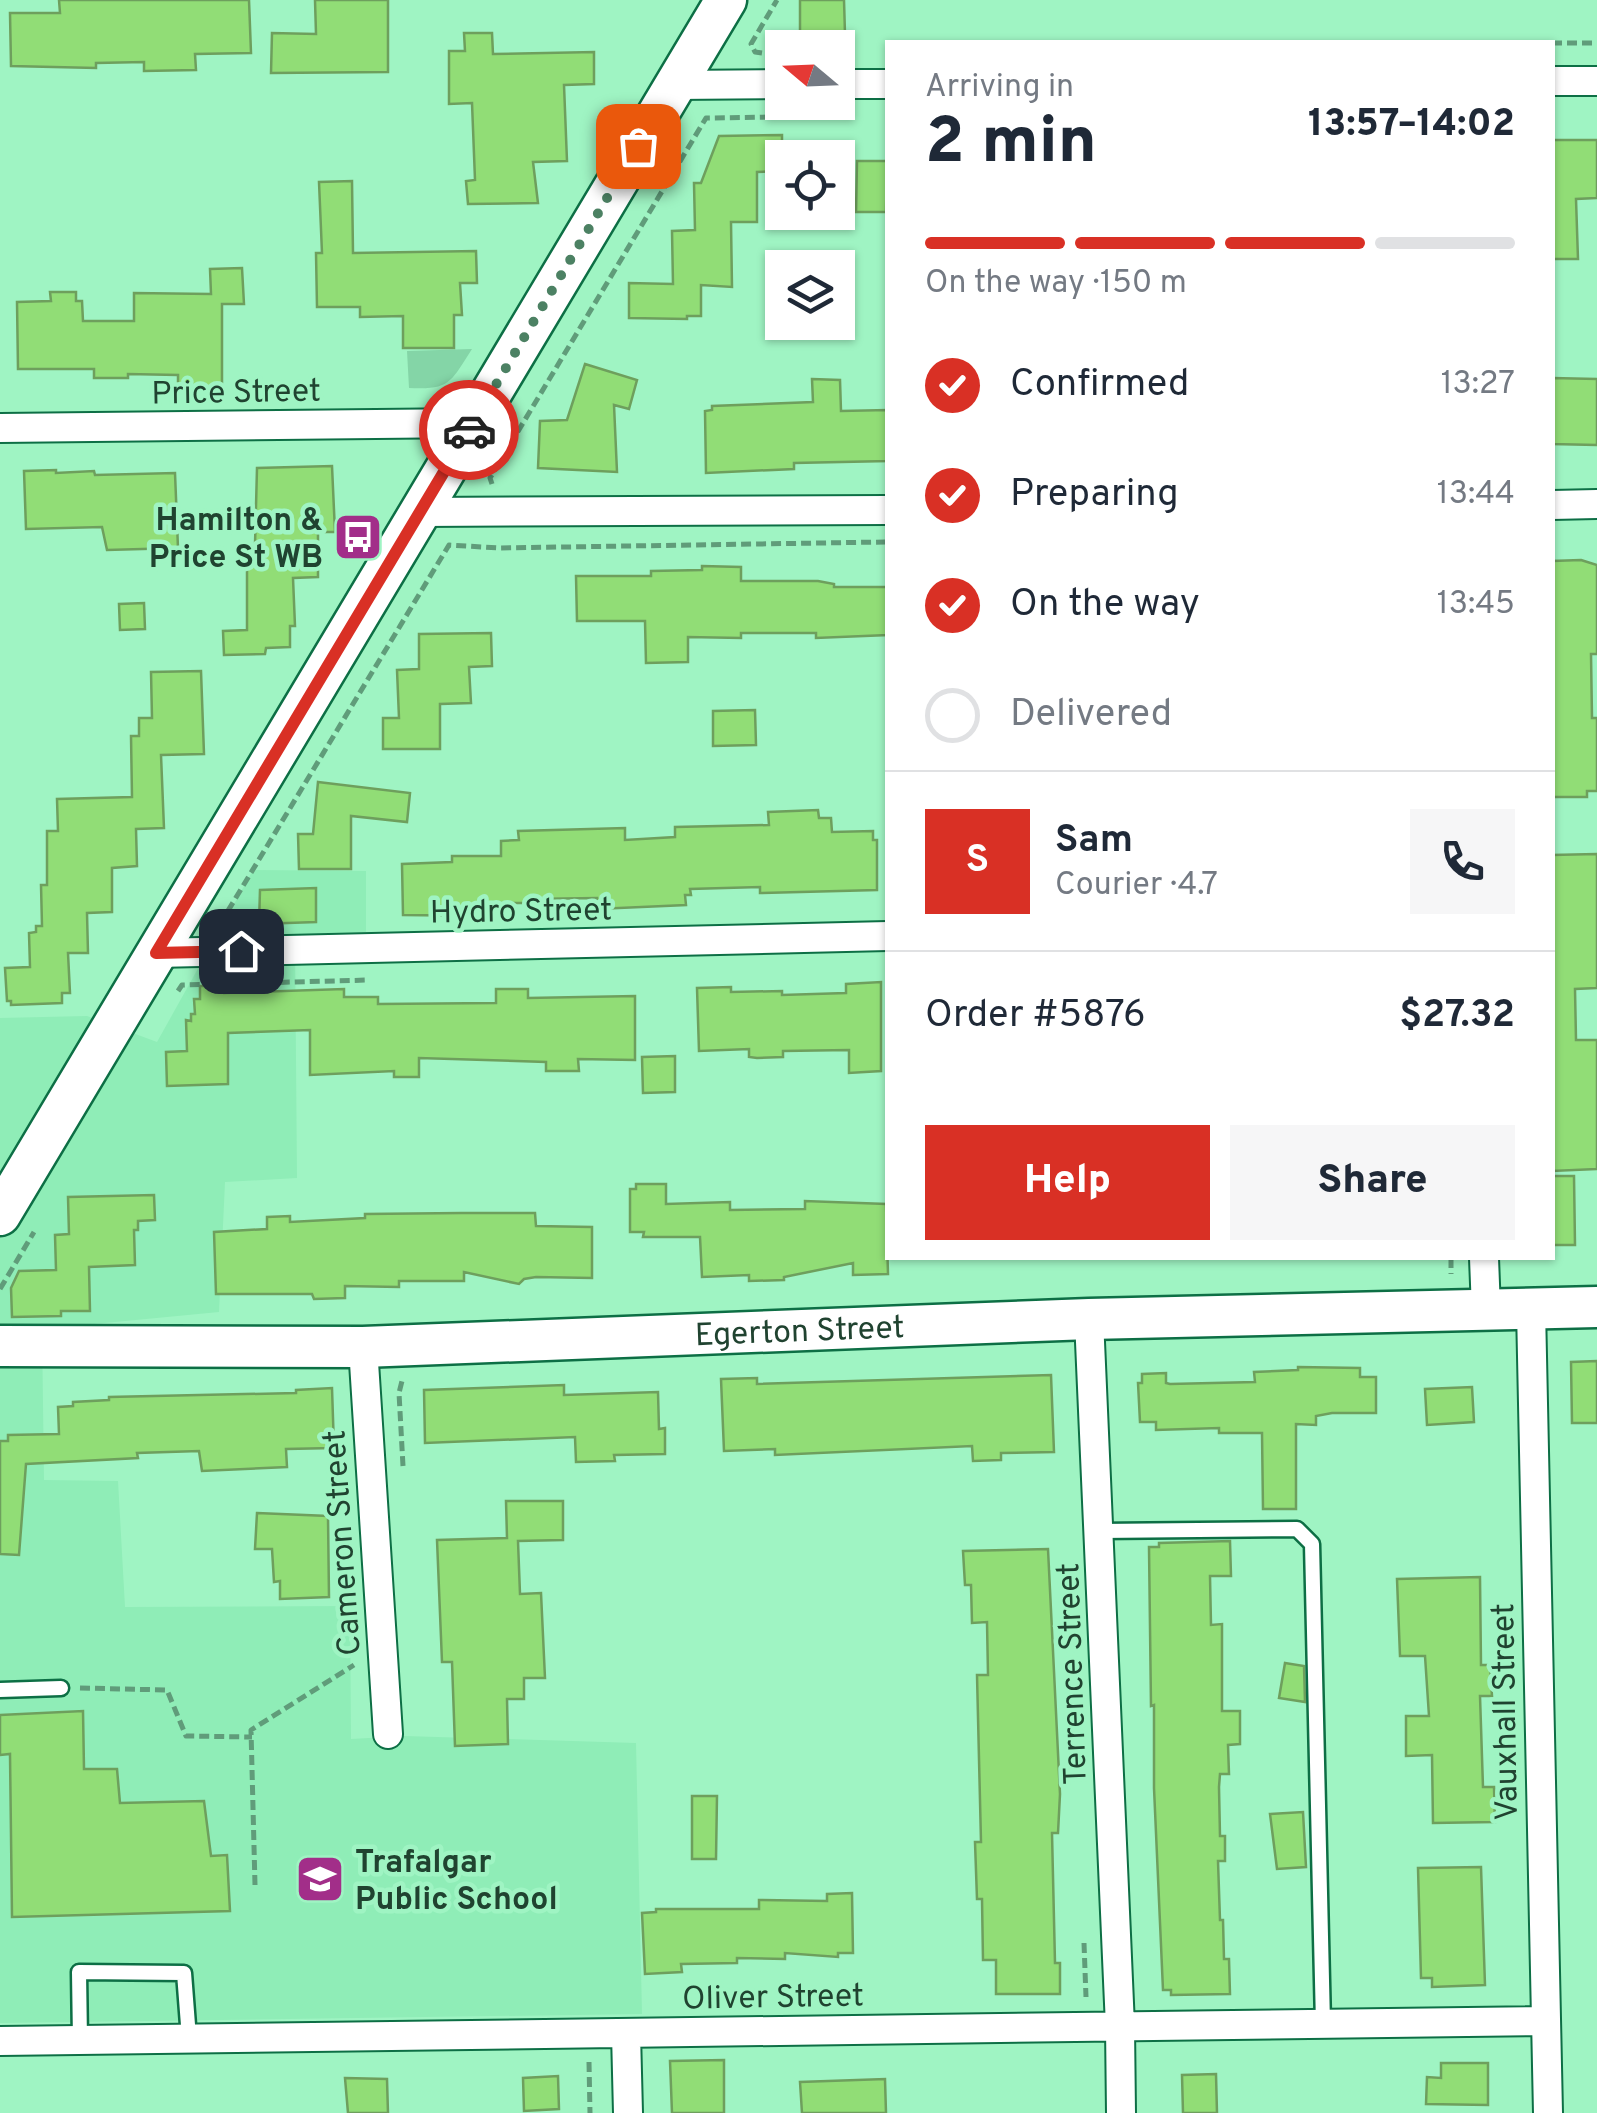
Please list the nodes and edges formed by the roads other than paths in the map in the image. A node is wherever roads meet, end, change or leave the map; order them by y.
1 (726, 0) edge
2 (1555, 81) edge
3 (1597, 81) edge
4 (765, 84) edge
5 (855, 84) edge
6 (885, 84) edge
7 (674, 85) junction
8 (473, 422) junction
9 (0, 428) edge
10 (1597, 504) edge
11 (1555, 505) edge
12 (885, 510) edge
13 (419, 512) junction
14 (885, 936) edge
15 (156, 953) junction
16 (0, 1215) edge
17 (1484, 1260) edge
18 (1597, 1307) edge
19 (1531, 1309) junction
20 (1486, 1310) junction
21 (1089, 1319) junction
22 (0, 1346) edge
23 (363, 1348) junction
24 (1100, 1532) junction
25 (61, 1688) road end
26 (0, 1690) edge
27 (388, 1734) dead end
28 (1546, 2021) junction
29 (1323, 2024) junction
30 (1120, 2026) junction
31 (626, 2032) junction
32 (189, 2038) junction
33 (80, 2040) junction
34 (0, 2041) edge
35 (628, 2113) edge
36 (1121, 2113) edge
37 (1548, 2113) edge

1 - 7 street
2 - 3 street
4 - 7 street
5 - 6 street
7 - 8 street
8 - 9 street, Price Street
8 - 13 street
10 - 11 street
12 - 13 street
13 - 15 street
14 - 15 street, Hydro Street
15 - 16 street
17 - 20 street
18 - 19 street, Egerton Street
19 - 20 street, Egerton Street
19 - 28 street, Vauxhall Street
20 - 21 street, Egerton Street
21 - 23 street, Egerton Street
21 - 24 street, Terrence Street
22 - 23 street, Egerton Street
23 - 27 street, Cameron Street
24 - 29 lane
24 - 30 street, Terrence Street
25 - 26 lane
28 - 29 street, Oliver Street
28 - 37 street, Vauxhall Street
29 - 30 street, Oliver Street
30 - 31 street, Oliver Street
30 - 36 street, Terrence Street
31 - 32 street, Oliver Street
31 - 35 street
32 - 33 street, Oliver Street
32 - 33 lane
33 - 34 street, Oliver Street

